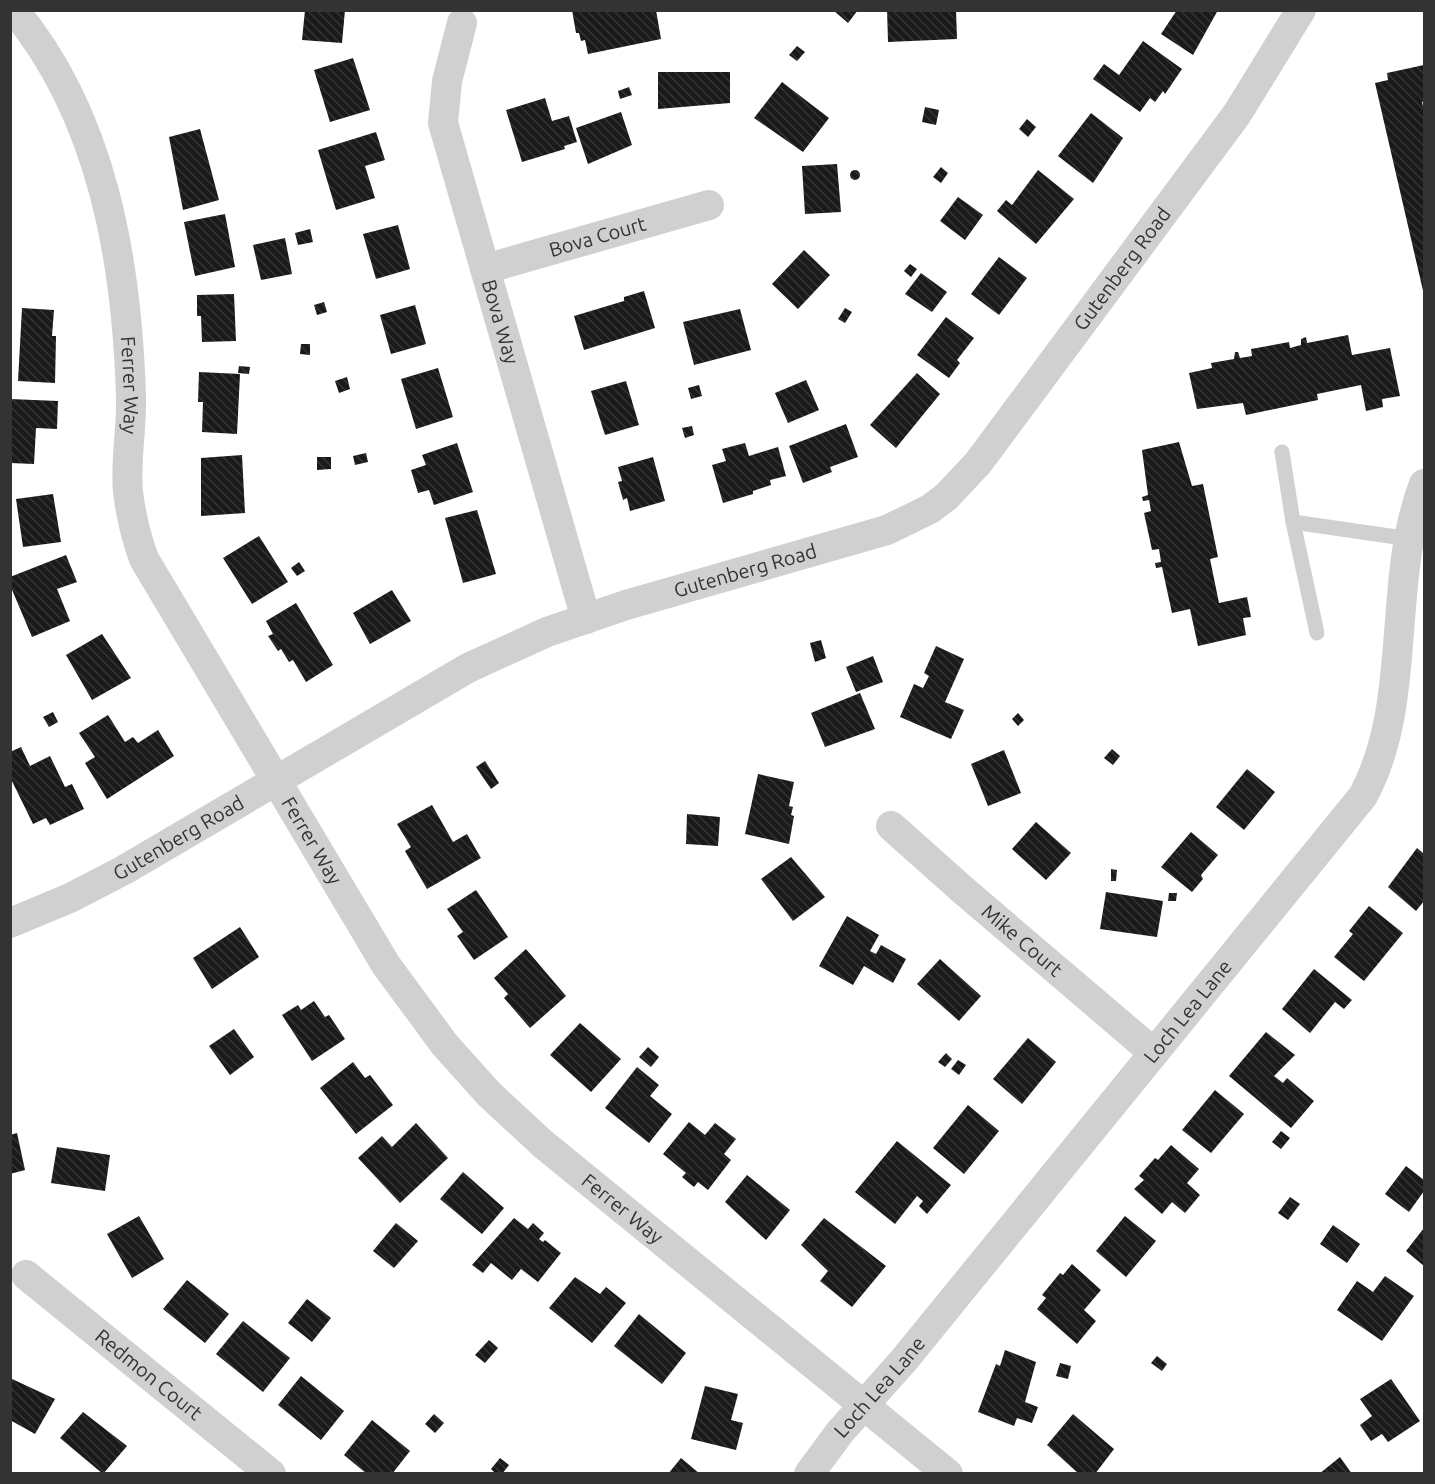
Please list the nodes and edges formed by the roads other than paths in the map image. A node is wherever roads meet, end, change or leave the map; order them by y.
1 (14, 10) edge
2 (1301, 10) edge
3 (462, 22) dead end
4 (709, 204) dead end
5 (485, 269) junction
6 (1282, 452) dead end
7 (1425, 484) edge
8 (1293, 522) junction
9 (1417, 540) edge
10 (586, 619) junction
11 (1317, 633) dead end
12 (275, 782) junction
13 (891, 826) dead end
14 (10, 923) edge
15 (1154, 1053) junction
16 (26, 1275) dead end
17 (864, 1404) junction
18 (271, 1473) edge
19 (809, 1473) edge
20 (948, 1473) edge

1 - 12 street, Ferrer Way
2 - 10 street, Gutenberg Road
3 - 5 street, Bova Way
4 - 5 street, Bova Court
5 - 10 street, Bova Way
6 - 8 lane
7 - 9 street, Loch Lea Lane
8 - 9 lane
8 - 11 lane
9 - 15 street, Loch Lea Lane
10 - 12 street, Gutenberg Road
12 - 14 street, Gutenberg Road
12 - 17 street, Ferrer Way
13 - 15 street, Mike Court
15 - 17 street, Loch Lea Lane
16 - 18 street, Redmon Court
17 - 19 street, Loch Lea Lane
17 - 20 street, Ferrer Way

